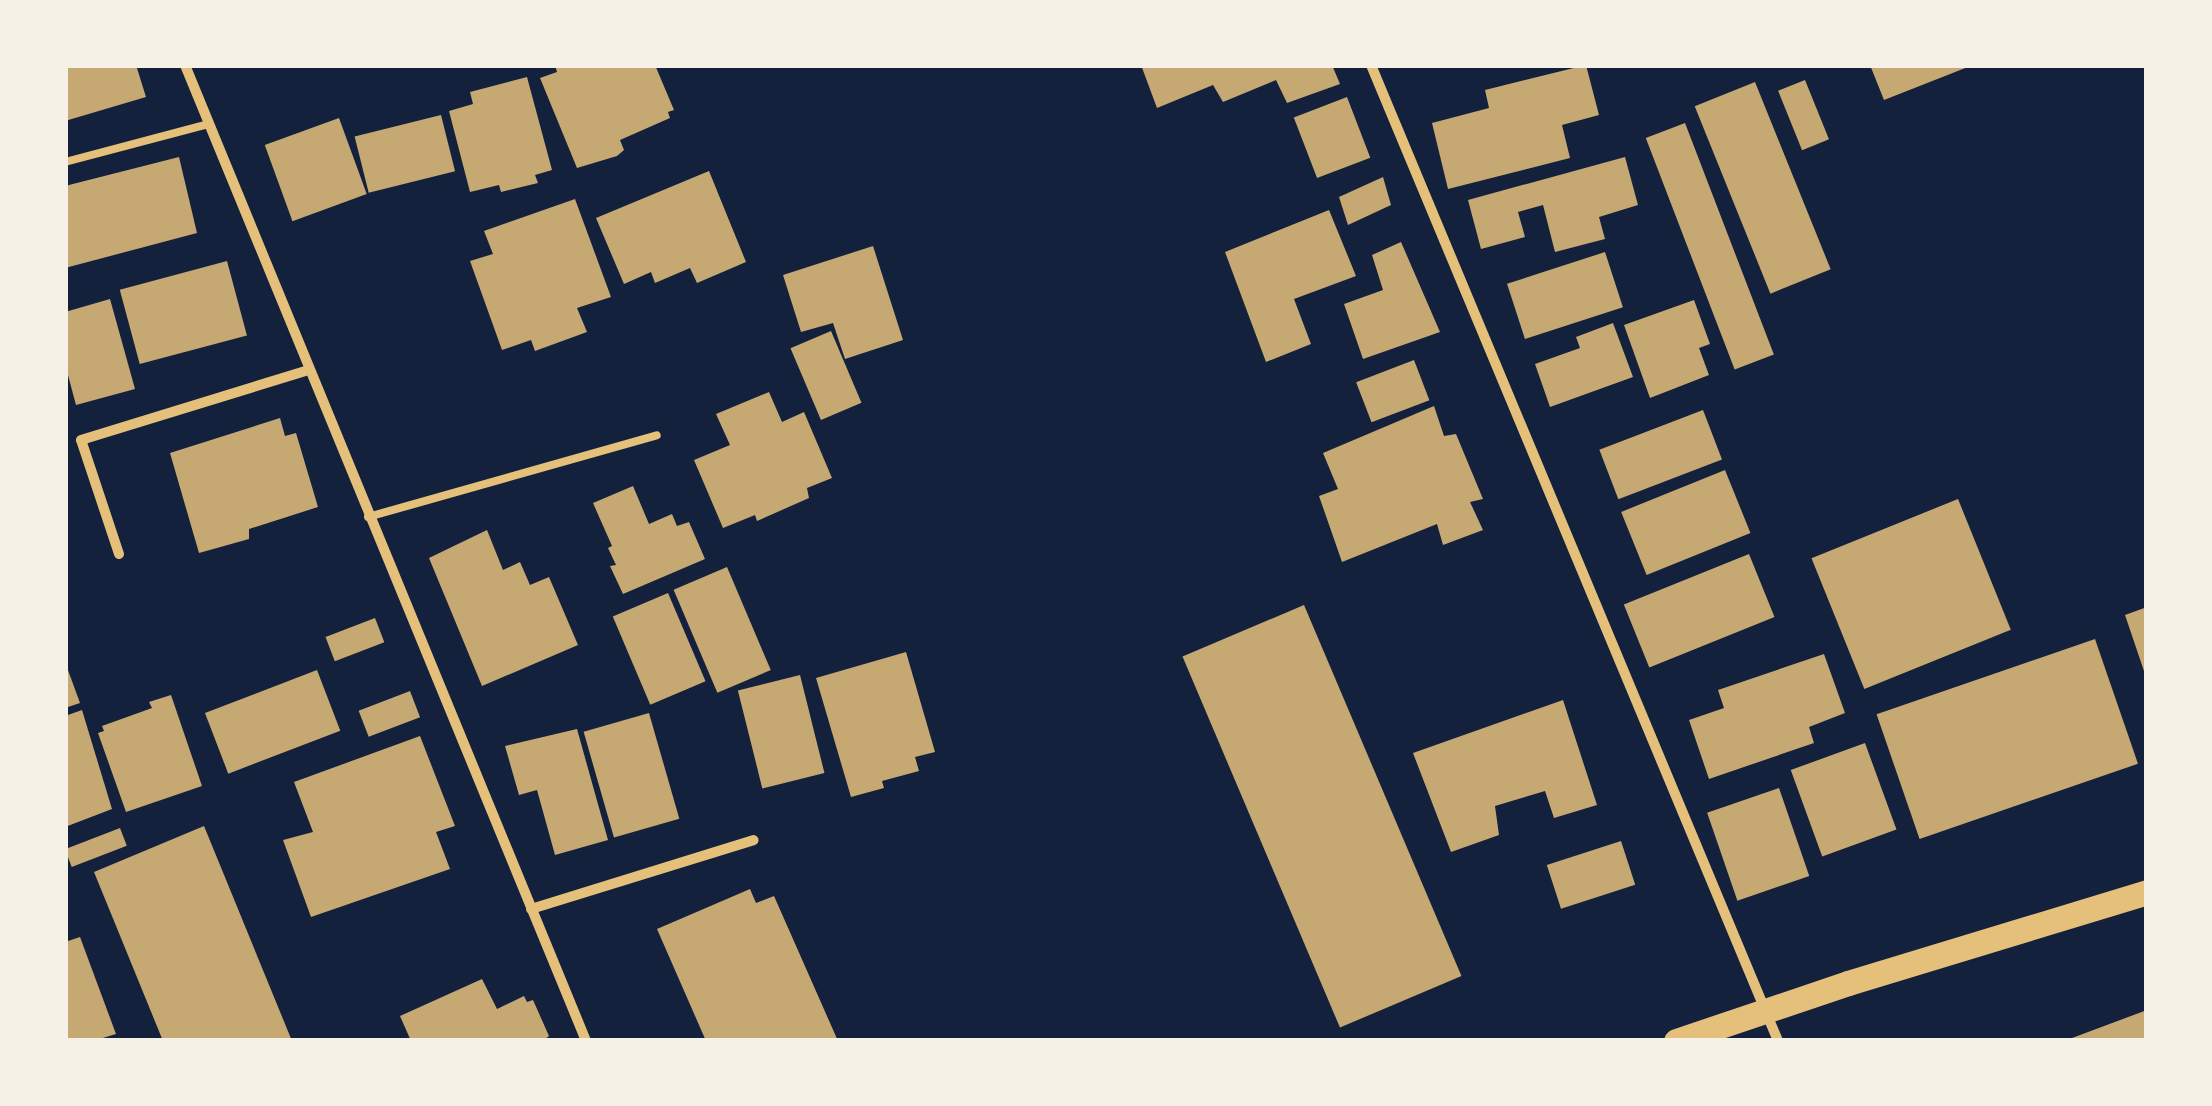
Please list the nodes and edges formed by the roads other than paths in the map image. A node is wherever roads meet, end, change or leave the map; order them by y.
1 (185, 65) edge
2 (1371, 65) edge
3 (209, 124) junction
4 (65, 162) edge
5 (309, 370) junction
6 (657, 435) dead end
7 (368, 517) junction
8 (119, 554) dead end
9 (754, 840) dead end
10 (2147, 892) edge
11 (531, 909) junction
12 (1766, 1010) junction
13 (586, 1041) edge
14 (1676, 1041) edge
15 (1778, 1041) edge

1 - 3 street
2 - 12 street
3 - 4 lane
3 - 5 street
5 - 7 street
5 - 8 street
6 - 7 lane
7 - 11 street
9 - 11 street
10 - 12 main road
11 - 13 street
12 - 14 main road
12 - 15 street

